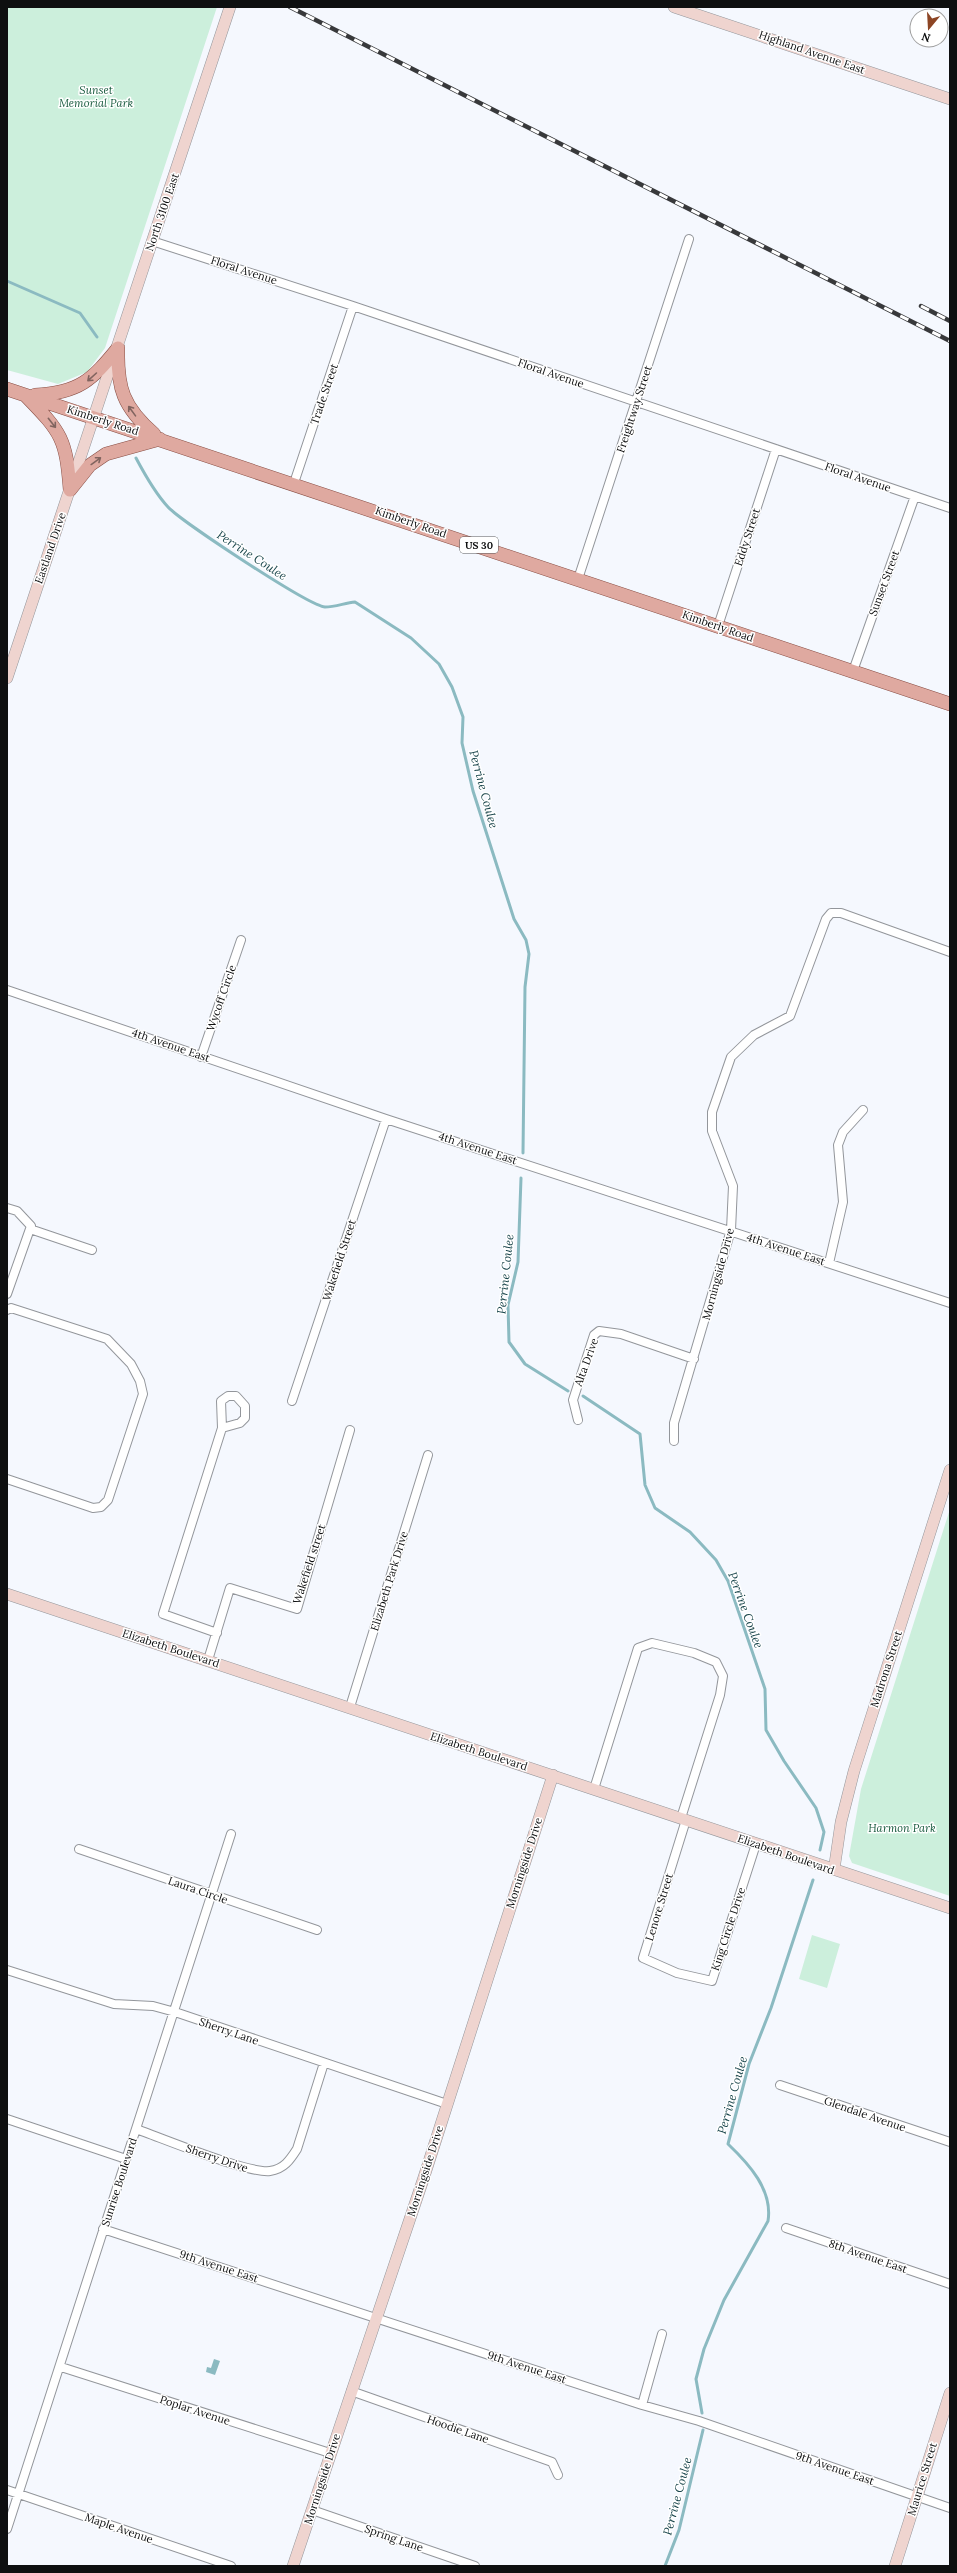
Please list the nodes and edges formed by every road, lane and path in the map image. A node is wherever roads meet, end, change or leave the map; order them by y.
1 (230, 7) edge
2 (674, 7) edge
3 (950, 99) edge
4 (689, 239) dead end
5 (152, 241) junction
6 (354, 306) junction
7 (118, 348) junction
8 (7, 389) edge
9 (25, 395) junction
10 (636, 402) junction
11 (94, 417) junction
12 (160, 439) junction
13 (776, 449) junction
14 (294, 483) junction
15 (70, 490) junction
16 (915, 496) junction
17 (950, 508) edge
18 (578, 579) junction
19 (718, 626) junction
20 (853, 671) junction
21 (7, 678) edge
22 (950, 704) edge
23 (241, 940) dead end
24 (950, 952) edge
25 (7, 990) edge
26 (202, 1056) junction
27 (863, 1110) dead end
28 (386, 1119) junction
29 (7, 1208) edge
30 (30, 1229) junction
31 (731, 1230) junction
32 (92, 1250) dead end
33 (829, 1263) junction
34 (7, 1294) edge
35 (950, 1303) edge
36 (7, 1310) edge
37 (694, 1359) junction
38 (292, 1401) dead end
39 (578, 1420) dead end
40 (222, 1428) dead end
41 (350, 1430) dead end
42 (674, 1441) dead end
43 (428, 1455) dead end
44 (950, 1470) edge
45 (7, 1479) edge
46 (7, 1595) edge
47 (217, 1632) junction
48 (208, 1660) junction
49 (350, 1707) junction
50 (553, 1775) junction
51 (594, 1789) junction
52 (684, 1819) junction
53 (231, 1834) dead end
54 (756, 1844) junction
55 (79, 1849) dead end
56 (834, 1870) junction
57 (211, 1895) junction
58 (950, 1908) edge
59 (317, 1930) dead end
60 (7, 1970) edge
61 (677, 1973) joint
62 (175, 2012) junction
63 (324, 2063) junction
64 (780, 2085) dead end
65 (447, 2104) junction
66 (7, 2119) edge
67 (136, 2129) junction
68 (950, 2142) edge
69 (126, 2159) junction
70 (786, 2228) dead end
71 (103, 2229) junction
72 (950, 2284) edge
73 (376, 2318) junction
74 (662, 2334) dead end
75 (61, 2367) junction
76 (351, 2391) junction
77 (950, 2393) edge
78 (642, 2405) junction
79 (330, 2453) junction
80 (558, 2475) dead end
81 (7, 2490) edge
82 (19, 2494) junction
83 (917, 2497) junction
84 (950, 2508) edge
85 (312, 2510) junction
86 (7, 2529) edge
87 (231, 2566) edge
88 (293, 2566) edge
89 (475, 2566) edge
90 (895, 2566) edge

1 - 5 street, North 3100 East
2 - 3 street, Highland Avenue East
4 - 10 street, Freightway Street
5 - 6 street, Floral Avenue
5 - 7 street, North 3100 East
6 - 10 street, Floral Avenue
6 - 14 street, Trade Street
7 -> 9 main road
7 - 11 street, North 3100 East
12 -> 7 main road
8 - 9 main road, Kimberly Road / US 30
9 - 11 main road, Kimberly Road / US 30
9 -> 15 main road
10 - 13 street, Floral Avenue
10 - 18 street, Freightway Street
11 - 12 main road, Kimberly Road / US 30
11 - 15 street, Eastland Drive
12 - 14 main road, Kimberly Road / US 30
15 -> 12 main road
13 - 16 street, Floral Avenue
13 - 19 street, Eddy Street
14 - 18 main road, Kimberly Road / US 30
15 - 21 street, Eastland Drive
16 - 17 street, Floral Avenue
16 - 20 street, Sunset Street
18 - 19 main road, Kimberly Road / US 30
19 - 20 main road, Kimberly Road / US 30
20 - 22 main road, Kimberly Road / US 30
23 - 26 street, Wycoff Circle
24 - 31 street, Morningside Drive
25 - 26 street, 4th Avenue East
26 - 28 street, 4th Avenue East
27 - 33 street
28 - 31 street, 4th Avenue East
28 - 38 street, Wakefield Street
29 - 30 street
30 - 32 street
30 - 34 street
31 - 33 street, 4th Avenue East
31 - 37 street, Morningside Drive
33 - 35 street, 4th Avenue East
36 - 45 street
37 - 39 street, Alta Drive
37 - 42 street, Morningside Drive
40 - 47 street
41 - 47 street, Wakefield street
43 - 49 street, Elizabeth Park Drive
44 - 56 street, Madrona Street
46 - 48 street, Elizabeth Boulevard
47 - 48 street, Wakefield street
48 - 49 street, Elizabeth Boulevard
49 - 50 street, Elizabeth Boulevard
50 - 51 street, Elizabeth Boulevard
50 - 65 street, Morningside Drive
51 - 52 street, Elizabeth Boulevard
51 - 52 street
52 - 54 street, Elizabeth Boulevard
52 - 61 street, Lenore Street
53 - 57 street, Sunrise Boulevard
54 - 56 street, Elizabeth Boulevard
54 - 61 street, King Circle Drive
55 - 57 street, Laura Circle
56 - 58 street, Elizabeth Boulevard
57 - 59 street, Laura Circle
57 - 62 street, Sunrise Boulevard
60 - 62 street, Sherry Lane
62 - 63 street, Sherry Lane
62 - 67 street, Sunrise Boulevard
63 - 65 street, Sherry Lane
63 - 67 street, Sherry Drive
64 - 68 street, Glendale Avenue
65 - 73 street, Morningside Drive
66 - 69 street
67 - 69 street, Sunrise Boulevard
69 - 71 street, Sunrise Boulevard
70 - 72 street, 8th Avenue East
71 - 73 street, 9th Avenue East
71 - 75 street, Sunrise Boulevard
73 - 76 street, Morningside Drive
73 - 78 street, 9th Avenue East
74 - 78 street
75 - 79 street, Poplar Avenue
75 - 82 street, Sunrise Boulevard
76 - 79 street, Morningside Drive
76 - 80 street, Hoodie Lane
77 - 83 street, Maurice Street
78 - 83 street, 9th Avenue East
79 - 85 street, Morningside Drive
81 - 82 street, Maple Avenue
82 - 86 street, Sunrise Boulevard
82 - 87 street, Maple Avenue
83 - 84 street, 9th Avenue East
83 - 90 street, Maurice Street
85 - 88 street, Morningside Drive
85 - 89 street, Spring Lane

